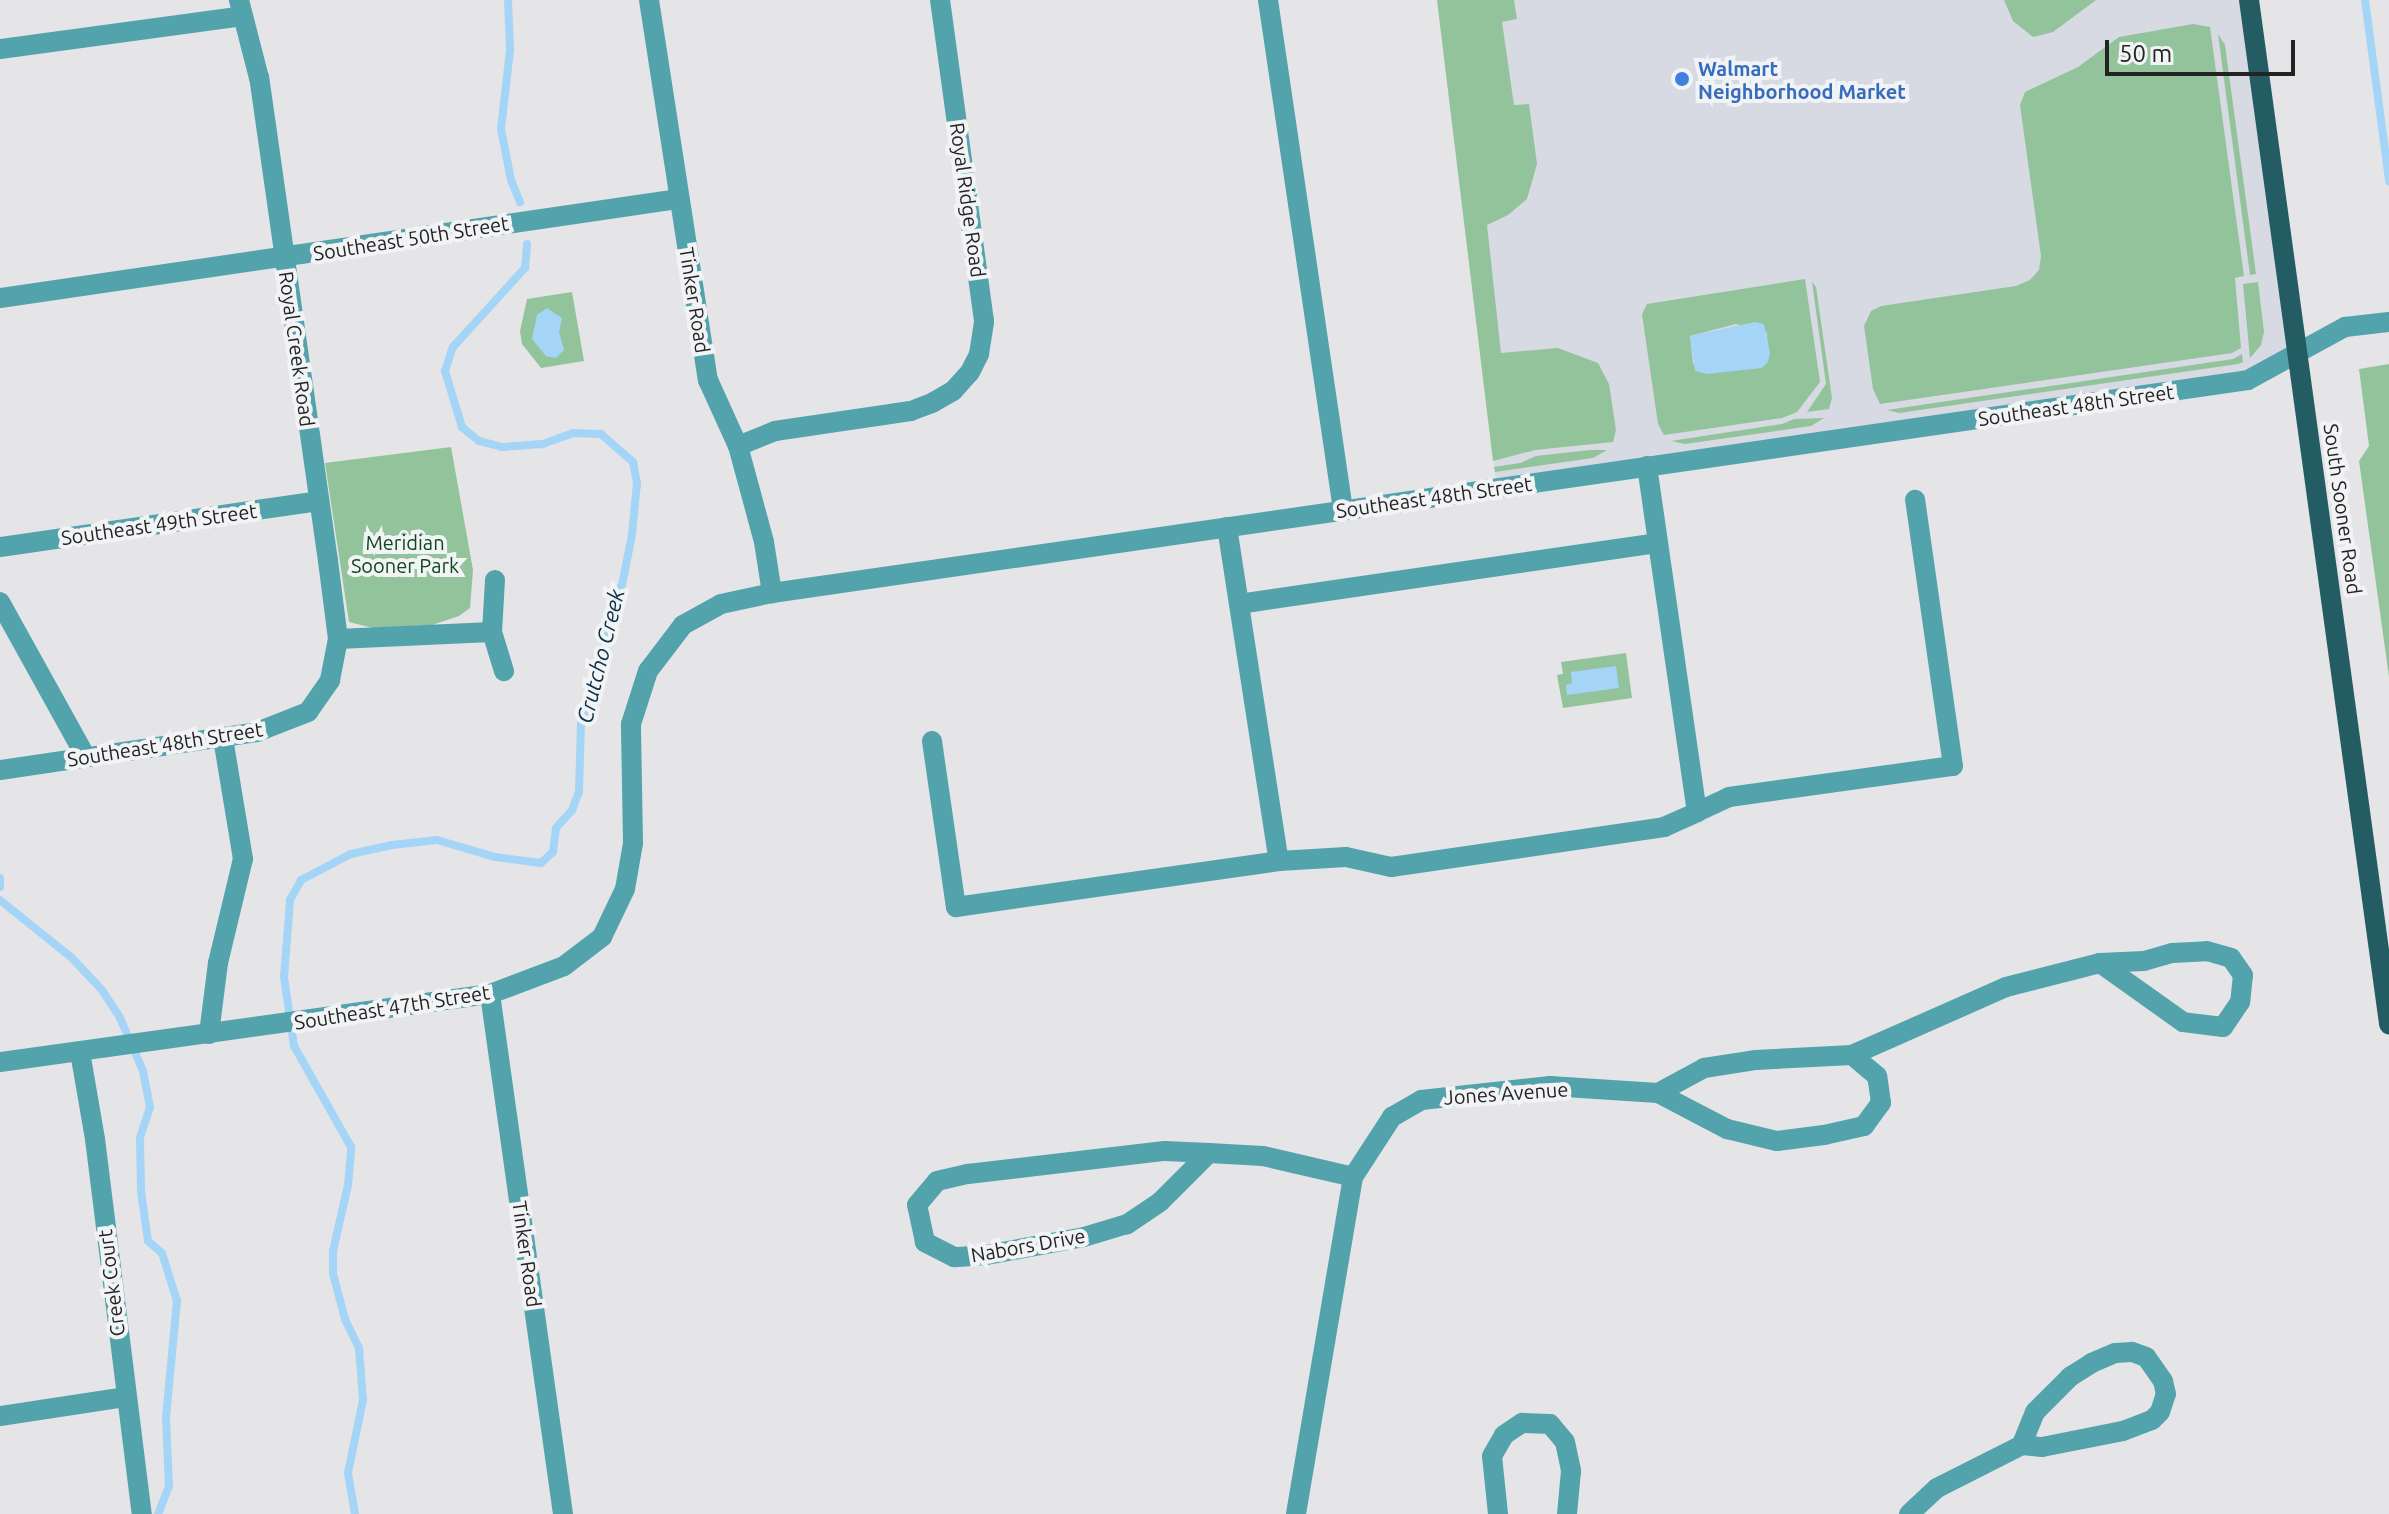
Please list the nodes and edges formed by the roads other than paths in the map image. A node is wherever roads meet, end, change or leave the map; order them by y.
1 (649, 0) edge
2 (940, 0) edge
3 (1268, 0) edge
4 (2249, 0) edge
5 (241, 8) edge
6 (0, 49) edge
7 (679, 199) junction
8 (284, 257) junction
9 (0, 298) edge
10 (2381, 323) edge
11 (2297, 353) junction
12 (738, 446) junction
13 (1647, 466) junction
14 (1915, 500) dead end
15 (319, 501) junction
16 (1343, 510) junction
17 (1227, 527) junction
18 (1657, 543) junction
19 (0, 547) edge
20 (495, 580) dead end
21 (772, 593) junction
22 (0, 602) edge
23 (1239, 604) junction
24 (492, 632) junction
25 (338, 639) junction
26 (504, 671) dead end
27 (321, 698) joint
28 (631, 724) joint
29 (223, 738) junction
30 (932, 741) dead end
31 (86, 757) junction
32 (0, 770) edge
33 (1697, 812) junction
34 (1279, 861) junction
35 (2100, 963) junction
36 (490, 994) junction
37 (2389, 1024) edge
38 (209, 1034) junction
39 (80, 1052) junction
40 (1852, 1055) junction
41 (0, 1062) edge
42 (1658, 1093) junction
43 (1209, 1153) junction
44 (1353, 1177) junction
45 (125, 1397) junction
46 (0, 1416) edge
47 (2022, 1445) junction
48 (142, 1514) edge
49 (563, 1514) edge
50 (1296, 1514) edge
51 (1498, 1514) edge
52 (1567, 1514) edge
53 (1909, 1514) edge

1 - 7 street, Tinker Road
2 - 12 street, Royal Ridge Road
3 - 16 street
4 - 11 main road, South Sooner Road
5 - 6 street
5 - 8 street, Royal Creek Road
7 - 8 street, Southeast 50th Street
7 - 12 street, Tinker Road
8 - 9 street, Southeast 50th Street
8 - 15 street, Royal Creek Road
10 - 11 street, Southeast 48th Street
11 - 13 street, Southeast 48th Street
11 - 37 main road, South Sooner Road
12 - 21 street, Tinker Road
13 - 16 street, Southeast 48th Street
13 - 18 street
14 - 33 street
15 - 19 street, Southeast 49th Street
15 - 25 street, Royal Creek Road
16 - 17 street, Southeast 48th Street
17 - 21 street, Southeast 48th Street
17 - 23 street
18 - 23 street
18 - 33 street
20 - 24 street
21 - 28 street, Southeast 48th Street
22 - 31 street
23 - 34 street
24 - 25 street
24 - 26 street
25 - 27 street, Royal Creek Road
27 - 29 street, Southeast 48th Street
28 - 36 street, Southeast 47th Street
29 - 31 street, Southeast 48th Street
29 - 38 street
30 - 34 street
31 - 32 street, Southeast 48th Street
33 - 34 street
35 - 35 street
35 - 40 street
36 - 38 street, Southeast 47th Street
36 - 49 street, Tinker Road
38 - 39 street, Southeast 47th Street
39 - 41 street, Southeast 47th Street
39 - 45 street, Creek Court
40 - 42 street
40 - 42 street, Jones Avenue
42 - 44 street, Jones Avenue
43 - 43 street, Nabors Drive
43 - 44 street, Nabors Drive
44 - 50 street, Jones Avenue
45 - 46 street
45 - 48 street, Creek Court
47 - 47 street
47 - 53 street
51 - 52 street

